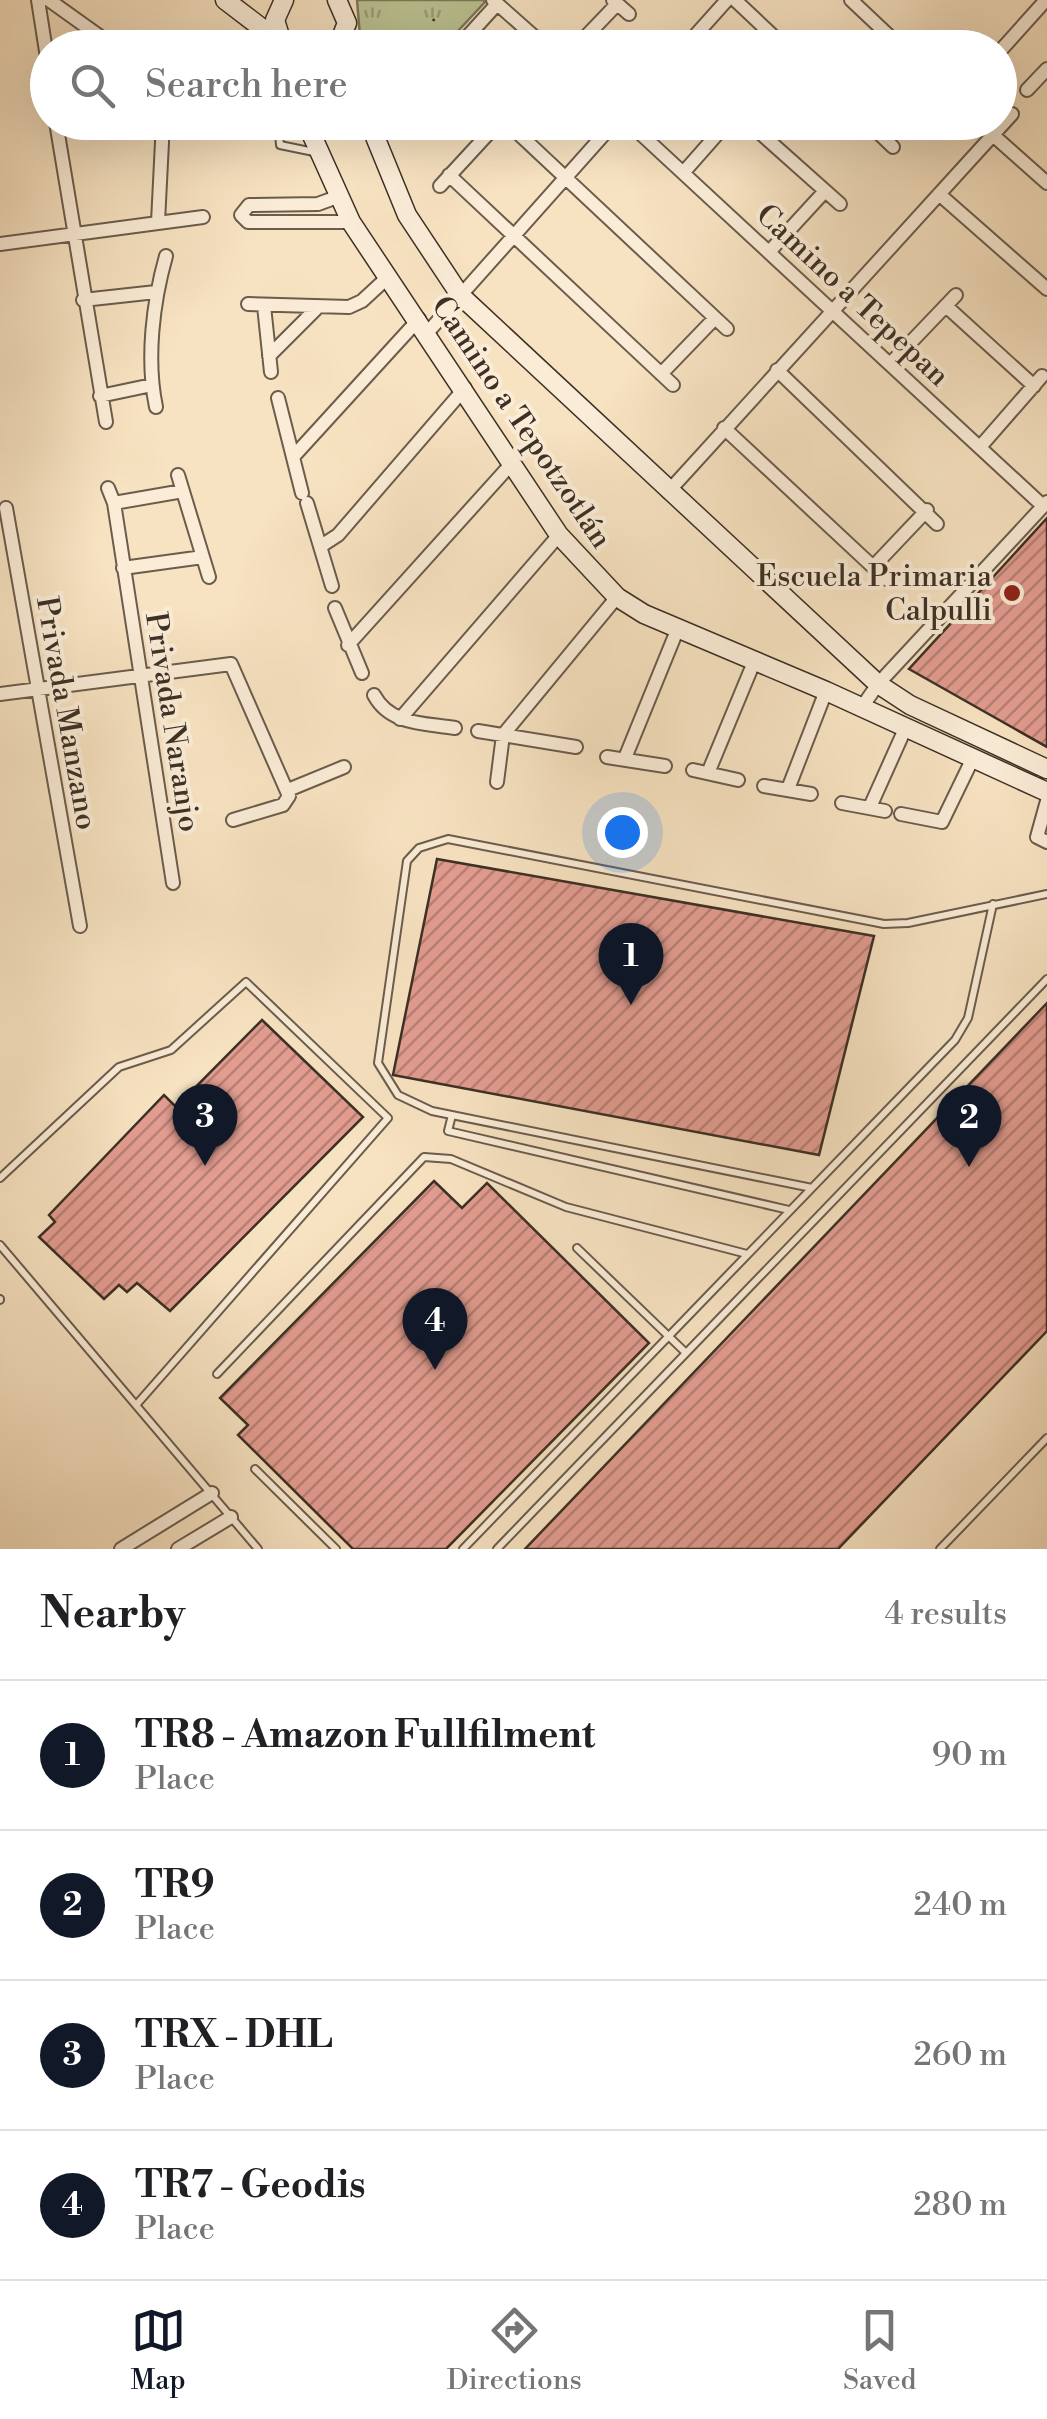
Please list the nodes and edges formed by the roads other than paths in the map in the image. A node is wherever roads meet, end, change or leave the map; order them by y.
1 (38, 0) edge
2 (50, 0) edge
3 (225, 0) edge
4 (284, 0) edge
5 (727, 0) edge
6 (735, 0) edge
7 (850, 0) edge
8 (1046, 0) edge
9 (495, 2) edge
10 (615, 2) edge
11 (628, 14) dead end
12 (43, 30) edge
13 (91, 30) edge
14 (263, 30) edge
15 (278, 30) edge
16 (472, 30) edge
17 (527, 30) edge
18 (591, 30) edge
19 (700, 30) edge
20 (767, 30) edge
21 (882, 30) edge
22 (1017, 32) edge
23 (1045, 75) edge
24 (1027, 90) dead end
25 (59, 140) edge
26 (162, 140) edge
27 (280, 140) edge
28 (314, 140) edge
29 (375, 140) edge
30 (485, 140) edge
31 (523, 140) edge
32 (599, 140) edge
33 (647, 140) edge
34 (712, 140) edge
35 (768, 140) edge
36 (886, 140) edge
37 (990, 140) edge
38 (999, 140) edge
39 (893, 146) dead end
40 (319, 152) junction
41 (683, 173) junction
42 (566, 178) junction
43 (1047, 183) edge
44 (825, 191) junction
45 (939, 194) junction
46 (337, 197) junction
47 (840, 204) dead end
48 (202, 217) dead end
49 (158, 222) junction
50 (351, 222) junction
51 (72, 234) junction
52 (513, 235) junction
53 (0, 244) edge
54 (769, 252) junction
55 (166, 256) dead end
56 (388, 277) junction
57 (1047, 289) edge
58 (156, 292) junction
59 (460, 296) junction
60 (83, 300) junction
61 (248, 304) dead end
62 (264, 306) junction
63 (316, 309) junction
64 (831, 310) junction
65 (715, 318) junction
66 (424, 325) junction
67 (727, 329) dead end
68 (269, 356) junction
69 (890, 364) junction
70 (776, 370) junction
71 (271, 372) dead end
72 (661, 374) junction
73 (152, 385) junction
74 (673, 385) dead end
75 (465, 388) junction
76 (100, 396) junction
77 (278, 398) dead end
78 (156, 407) dead end
79 (106, 422) dead end
80 (724, 428) junction
81 (980, 447) junction
82 (293, 457) junction
83 (513, 462) junction
84 (178, 475) dead end
85 (108, 488) dead end
86 (183, 491) junction
87 (668, 492) junction
88 (114, 502) junction
89 (1045, 504) edge
90 (6, 508) dead end
91 (926, 510) junction
92 (937, 524) dead end
93 (559, 535) junction
94 (321, 546) junction
95 (204, 557) junction
96 (872, 567) junction
97 (123, 568) junction
98 (209, 577) dead end
99 (886, 579) dead end
100 (332, 586) dead end
101 (617, 598) junction
102 (335, 608) dead end
103 (678, 628) junction
104 (348, 645) junction
105 (754, 662) junction
106 (141, 672) junction
107 (362, 674) dead end
108 (878, 684) junction
109 (35, 689) junction
110 (826, 691) junction
111 (0, 694) edge
112 (374, 695) dead end
113 (862, 707) junction
114 (400, 719) junction
115 (456, 728) dead end
116 (905, 729) junction
117 (478, 731) dead end
118 (503, 735) junction
119 (576, 747) dead end
120 (606, 756) dead end
121 (625, 758) junction
122 (973, 758) junction
123 (665, 766) dead end
124 (344, 767) dead end
125 (1047, 769) edge
126 (693, 770) dead end
127 (708, 773) junction
128 (738, 780) dead end
129 (497, 782) dead end
130 (764, 786) dead end
131 (788, 789) junction
132 (1047, 792) edge
133 (288, 793) junction
134 (811, 794) dead end
135 (1047, 801) edge
136 (842, 803) dead end
137 (870, 807) junction
138 (885, 811) dead end
139 (901, 814) dead end
140 (233, 820) dead end
141 (1047, 842) edge
142 (173, 883) dead end
143 (1047, 894) edge
144 (993, 904) junction
145 (80, 926) dead end
146 (1047, 979) edge
147 (452, 1115) junction
148 (0, 1178) edge
149 (812, 1188) junction
150 (790, 1210) junction
151 (0, 1245) edge
152 (577, 1248) dead end
153 (748, 1254) junction
154 (670, 1336) junction
155 (686, 1353) junction
156 (217, 1374) dead end
157 (138, 1404) junction
158 (1047, 1438) edge
159 (255, 1469) dead end
160 (212, 1493) junction
161 (231, 1517) junction
162 (121, 1549) edge
163 (178, 1549) edge
164 (258, 1549) edge
165 (336, 1549) edge
166 (463, 1549) edge
167 (497, 1549) edge
168 (940, 1549) edge

1 - 12 street
2 - 13 street
3 - 14 main road
4 - 15 main road
5 - 19 street
6 - 20 street
7 - 21 street
8 - 22 street
9 - 16 street
9 - 17 street
10 - 11 street
10 - 18 street
23 - 24 street
25 - 51 street
26 - 49 street
27 - 40 lane
28 - 40 main road, Camino a Tepotzotlán
29 - 59 main road, Camino a Tepotzotlán
30 - 52 street
31 - 42 street
32 - 42 street
33 - 41 street, Camino a Tepepan
34 - 41 street
35 - 44 street
36 - 39 street
37 - 45 street
38 - 43 street
40 - 46 main road, Camino a Tepotzotlán
41 - 54 street, Camino a Tepepan
42 - 52 street
42 - 65 street
44 - 47 street
44 - 54 street
45 - 57 street
45 - 64 street
46 - 50 main road, Camino a Tepotzotlán
46 - 50 street
48 - 49 street
49 - 51 street
50 - 56 main road, Camino a Tepotzotlán
51 - 53 street
51 - 60 street
52 - 59 street
52 - 72 street
54 - 64 street, Camino a Tepepan
55 - 58 street
56 - 63 street
56 - 66 main road, Camino a Tepotzotlán
58 - 60 street
58 - 73 street
59 - 66 street
59 - 87 main road, Camino a Tepotzotlán
60 - 76 street
61 - 62 street
62 - 63 street
62 - 68 street
63 - 68 street
64 - 69 street, Camino a Tepepan
64 - 70 street
65 - 67 street
65 - 72 street
66 - 75 main road, Camino a Tepotzotlán
66 - 82 street
68 - 71 street
69 - 81 street, Camino a Tepepan
69 - 81 street
70 - 80 street
70 - 91 street
72 - 74 street
73 - 76 street
73 - 78 street
75 - 83 main road, Camino a Tepotzotlán
75 - 94 street
76 - 79 street
77 - 82 street
80 - 87 street
80 - 96 street
81 - 89 street, Camino a Tepepan
82 - 94 street
83 - 93 main road, Camino a Tepotzotlán
83 - 104 street
84 - 86 street
85 - 88 street, Privada Naranjo
86 - 88 street
86 - 95 street
87 - 108 main road, Camino a Tepotzotlán
88 - 97 street, Privada Naranjo
89 - 108 street
90 - 109 street, Privada Manzano
91 - 92 street
91 - 96 street
93 - 101 main road, Camino a Tepotzotlán
93 - 114 street
94 - 100 street
95 - 97 street
95 - 98 street
96 - 99 street
97 - 106 street, Privada Naranjo
101 - 103 main road, Camino a Tepotzotlán
101 - 118 street
102 - 104 street
103 - 105 main road, Camino a Tepotzotlán
103 - 121 street
104 - 107 street
105 - 110 main road, Camino a Tepotzotlán
105 - 127 street
106 - 109 street
106 - 133 street
106 - 142 street, Privada Naranjo
108 - 113 street
108 - 125 main road, Camino a Tepotzotlán
109 - 111 street
109 - 145 street, Privada Manzano
110 - 113 main road, Camino a Tepotzotlán
110 - 131 street
112 - 114 street
113 - 116 main road, Camino a Tepotzotlán
114 - 115 street
116 - 122 main road, Camino a Tepotzotlán
116 - 137 street
117 - 118 street
118 - 119 street
118 - 129 street
120 - 121 street
121 - 123 street
122 - 132 main road, Camino a Tepotzotlán
122 - 139 street
124 - 133 street
126 - 127 street
127 - 128 street
130 - 131 street
131 - 134 street
133 - 140 street
135 - 141 street
136 - 137 street
137 - 138 street
143 - 144 lane
144 - 147 lane
144 - 149 lane
146 - 155 lane
147 - 149 lane
147 - 150 lane
148 - 157 lane
149 - 150 lane
150 - 153 lane
151 - 157 lane
152 - 154 lane
153 - 154 lane
153 - 156 lane
154 - 155 lane
154 - 166 lane
155 - 167 lane
157 - 160 lane
158 - 168 lane
159 - 165 lane
160 - 161 lane
160 - 162 street
161 - 163 street
161 - 164 lane

